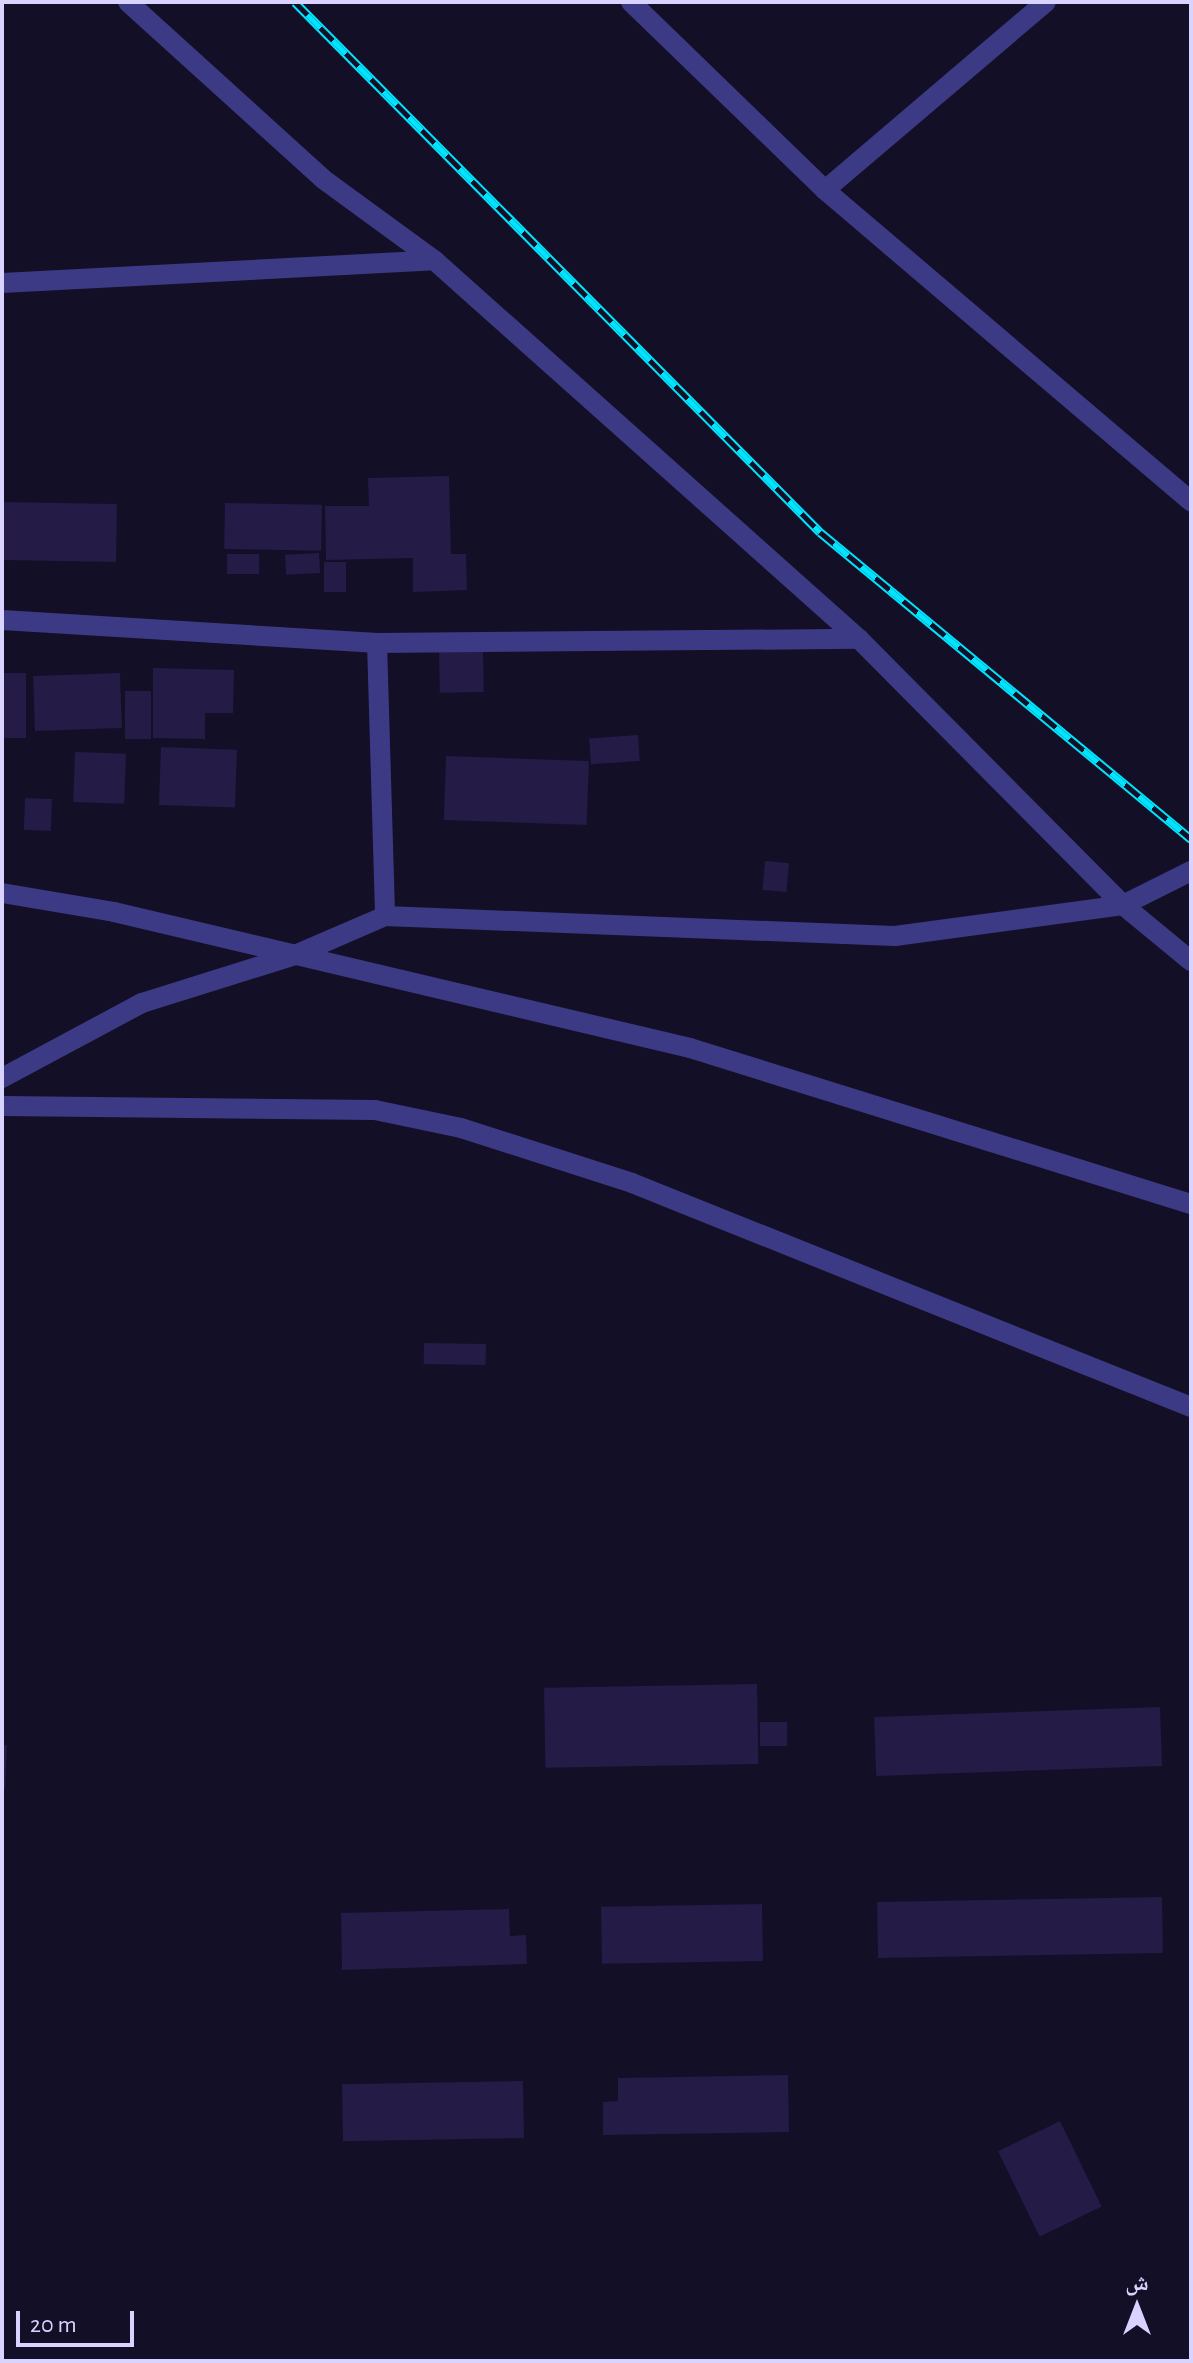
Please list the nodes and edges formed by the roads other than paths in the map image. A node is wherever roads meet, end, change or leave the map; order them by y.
1 (128, 2) edge
2 (631, 2) edge
3 (1046, 2) edge
4 (825, 190) junction
5 (434, 260) junction
6 (2, 283) edge
7 (1189, 495) edge
8 (2, 620) edge
9 (859, 639) junction
10 (377, 643) junction
11 (1191, 871) edge
12 (2, 893) edge
13 (1123, 905) junction
14 (385, 916) junction
15 (295, 955) junction
16 (1191, 961) edge
17 (2, 1078) edge
18 (2, 1106) edge
19 (1191, 1204) edge
20 (1191, 1407) edge

1 - 5 street
2 - 4 street
3 - 4 street
4 - 7 street
5 - 6 street
5 - 9 street
8 - 10 street
9 - 10 street
9 - 13 street
10 - 14 street
11 - 13 street
12 - 15 street
13 - 14 street
13 - 16 street
14 - 15 street
15 - 17 street
15 - 19 street
18 - 20 street

